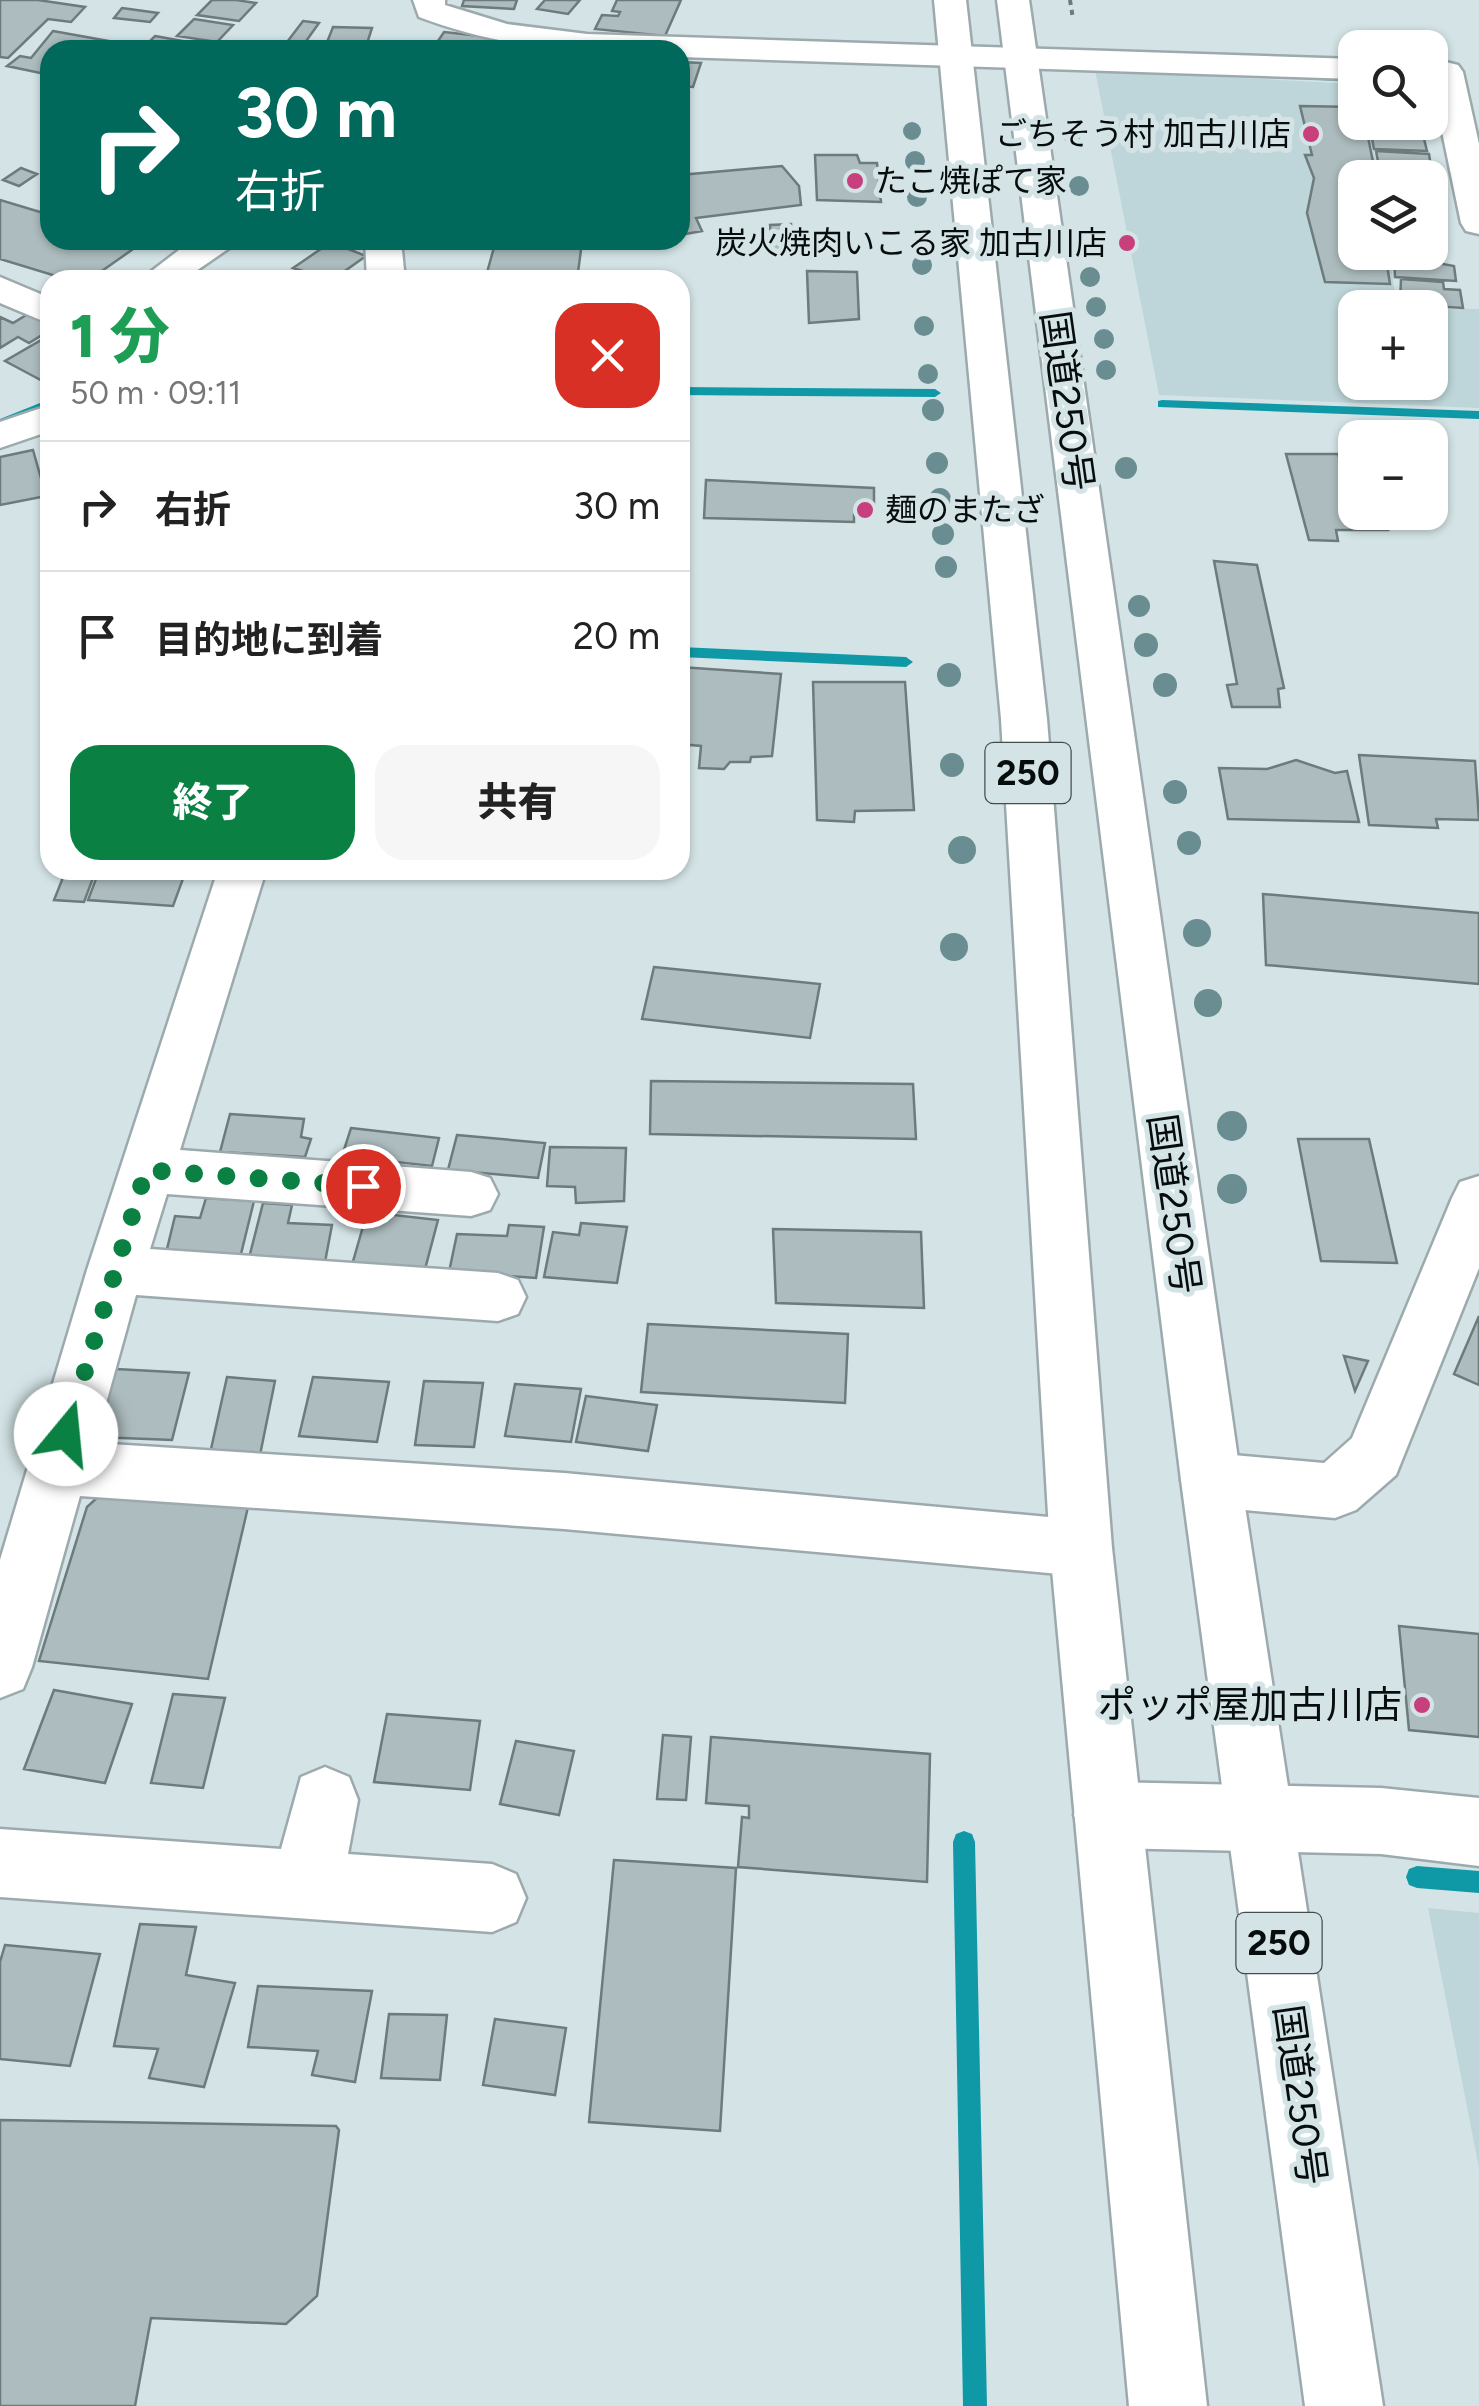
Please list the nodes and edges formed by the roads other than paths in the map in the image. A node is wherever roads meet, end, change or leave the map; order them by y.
1 (429, 0) edge
2 (950, 0) edge
3 (1013, 0) edge
4 (594, 14) dead end
5 (537, 40) edge
6 (556, 40) edge
7 (690, 48) edge
8 (955, 56) junction
9 (1021, 56) junction
10 (1338, 68) edge
11 (1452, 72) edge
12 (1479, 223) edge
13 (200, 250) edge
14 (173, 270) edge
15 (0, 288) edge
16 (40, 308) edge
17 (40, 421) edge
18 (0, 436) edge
19 (239, 880) edge
20 (146, 1170) junction
21 (472, 1194) dead end
22 (1479, 1198) edge
23 (115, 1270) junction
24 (498, 1298) dead end
25 (56, 1467) junction
26 (1211, 1480) junction
27 (1081, 1548) junction
28 (5, 1628) edge
29 (324, 1800) dead end
30 (1107, 1814) junction
31 (1261, 1816) junction
32 (1479, 1832) edge
33 (0, 1863) edge
34 (308, 1884) junction
35 (492, 1898) dead end
36 (1168, 2406) edge
37 (1344, 2406) edge

1 - 5 main road
2 - 8 main road, 国道250号 / 250
3 - 9 main road, 国道250号 / 250
4 - 6 main road
7 - 8 main road
8 - 9 main road
8 - 27 main road, 国道250号 / 250
9 - 10 main road
9 - 26 main road, 国道250号 / 250
11 - 12 main road
13 - 14 main road
15 - 16 main road
17 - 18 main road
19 - 20 main road
20 - 21 main road
20 - 23 main road
22 - 26 main road
23 - 24 main road
23 - 25 main road
25 - 27 main road
25 - 28 main road
26 - 31 main road, 国道250号 / 250
27 - 30 main road, 国道250号 / 250
29 - 34 main road
30 - 31 main road
30 - 36 main road, 国道250号 / 250
31 - 32 main road
31 - 37 main road, 国道250号 / 250
33 - 34 main road
34 - 35 main road

